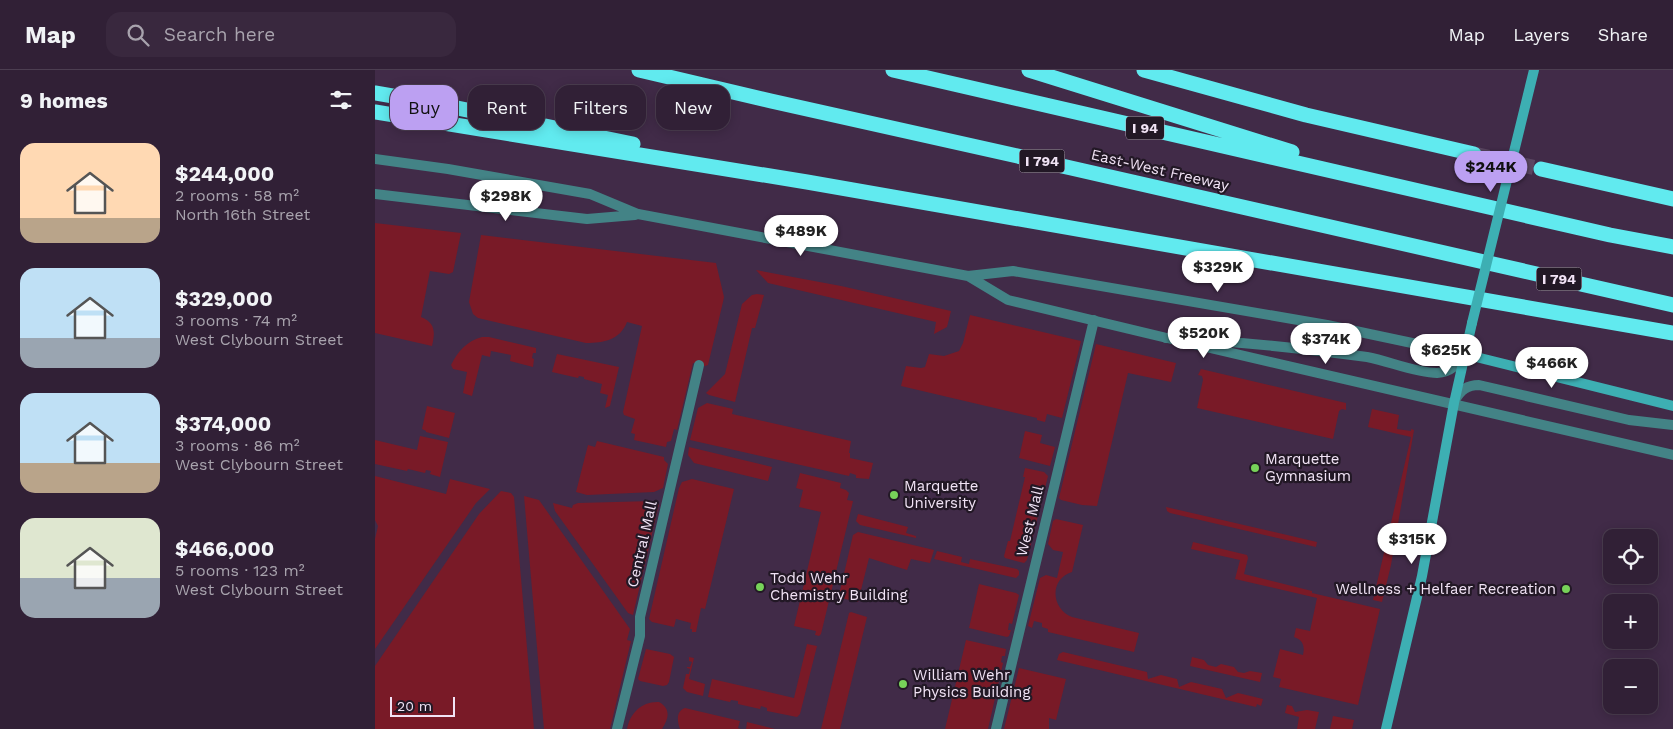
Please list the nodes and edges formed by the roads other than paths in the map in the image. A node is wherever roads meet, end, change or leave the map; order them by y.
1 (639, 70) edge
2 (893, 70) edge
3 (1029, 70) edge
4 (1144, 70) edge
5 (1534, 70) edge
6 (375, 93) edge
7 (375, 112) edge
8 (1474, 154) tunnel mouth
9 (375, 159) edge
10 (1541, 169) tunnel mouth
11 (807, 182) junction
12 (1396, 185) junction
13 (375, 194) edge
14 (1673, 199) edge
15 (638, 214) junction
16 (1673, 247) edge
17 (968, 276) junction
18 (1673, 305) edge
19 (1094, 320) junction
20 (1673, 333) edge
21 (1166, 338) junction
22 (1464, 354) junction
23 (699, 366) dead end
24 (1453, 404) junction
25 (1673, 406) edge
26 (1673, 425) edge
27 (1673, 455) edge
28 (617, 729) edge
29 (996, 729) edge
30 (1386, 729) edge

1 - 18 highway, East-West Freeway / I 794
2 - 12 highway, I 94
3 - 12 highway
4 - 8 highway
5 - 22 main road, bridge
6 - 11 highway
7 - 11 highway
9 - 15 street
10 - 14 highway
11 - 20 highway
12 - 16 highway, I 94
13 - 15 street
15 - 17 street
17 - 19 street
17 - 22 street
19 - 21 street
19 - 29 street, West Mall
21 - 22 street
21 - 24 street
22 - 24 main road
22 - 25 main road
23 - 28 street, Central Mall
24 - 26 street
24 - 27 street
24 - 30 main road

